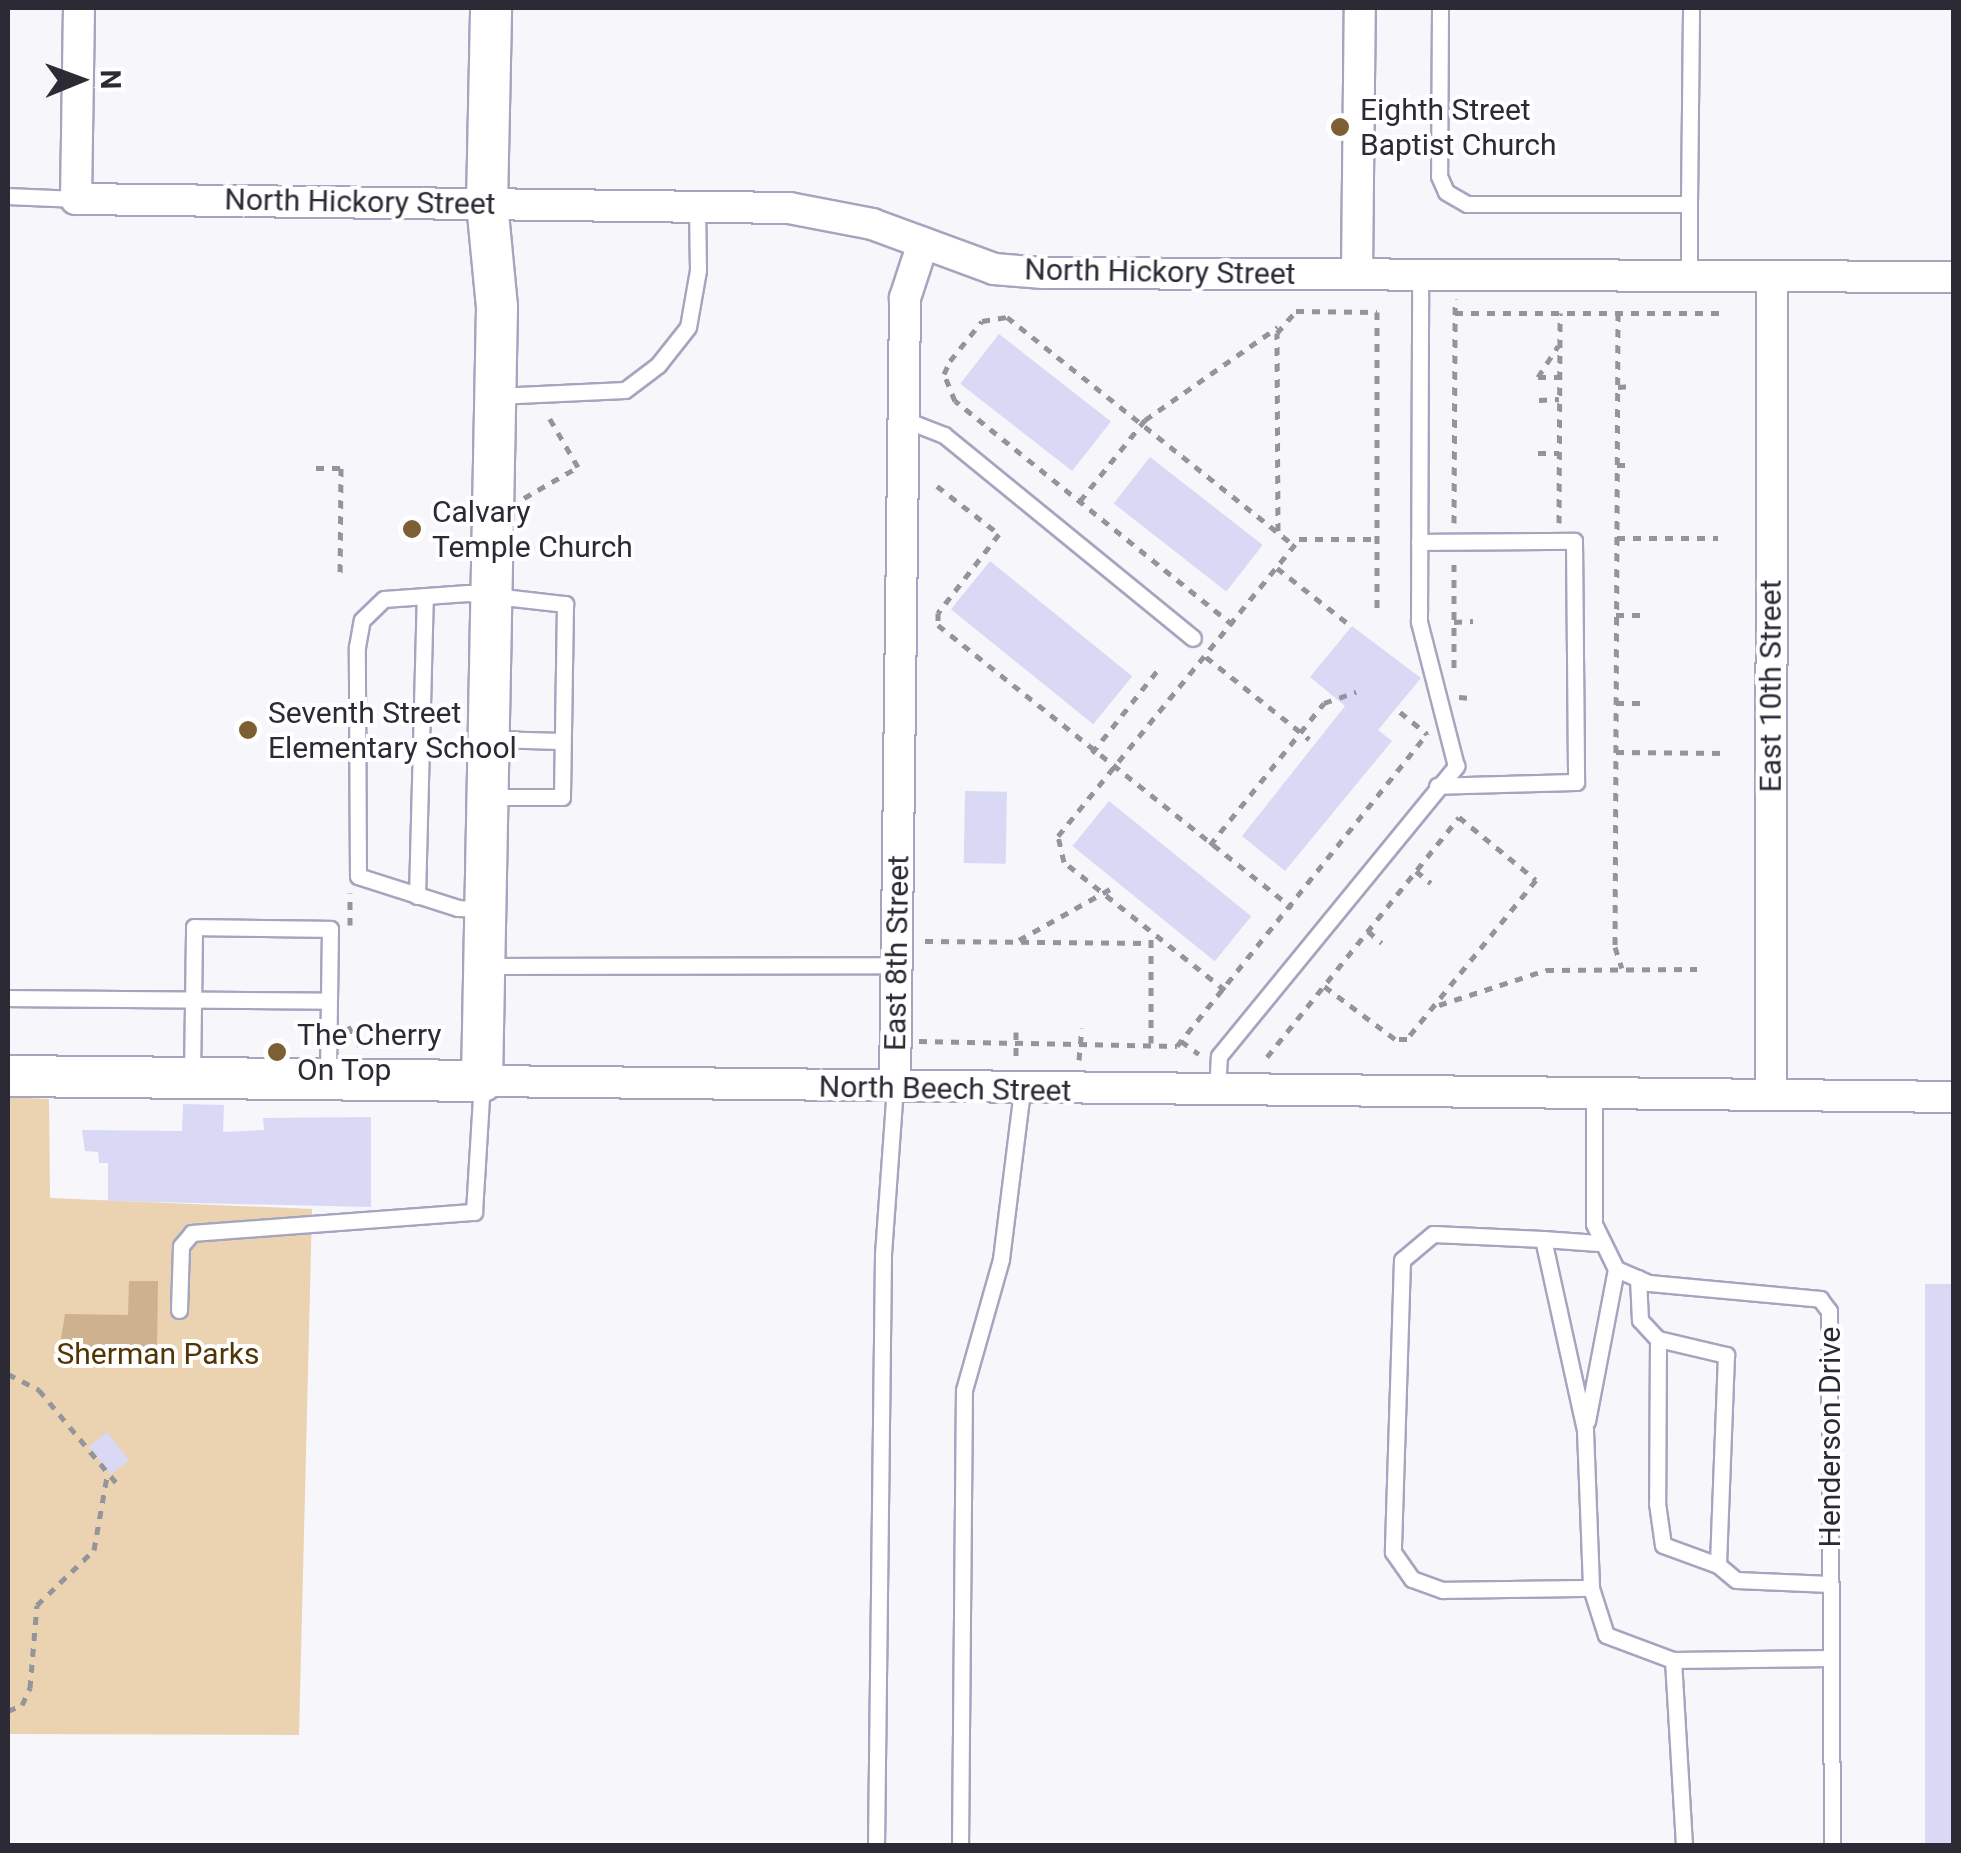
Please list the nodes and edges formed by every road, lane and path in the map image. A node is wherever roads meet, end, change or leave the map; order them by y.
1 (79, 8) edge
2 (491, 8) edge
3 (515, 8) edge
4 (1360, 8) edge
5 (1440, 8) edge
6 (1690, 8) edge
7 (8, 196) edge
8 (76, 199) junction
9 (499, 203) junction
10 (1689, 204) junction
11 (697, 206) junction
12 (922, 243) junction
13 (1357, 273) junction
14 (1420, 276) junction
15 (1689, 277) junction
16 (1772, 277) junction
17 (1954, 277) edge
18 (1455, 291) dead end
19 (1721, 313) dead end
20 (1455, 314) junction
21 (1560, 314) junction
22 (1618, 314) junction
23 (1281, 325) junction
24 (1559, 344) junction
25 (1560, 377) junction
26 (1632, 386) dead end
27 (1618, 388) junction
28 (496, 396) junction
29 (1560, 398) junction
30 (1539, 400) dead end
31 (545, 410) dead end
32 (903, 419) junction
33 (1142, 424) junction
34 (1538, 453) dead end
35 (1559, 453) junction
36 (1618, 464) junction
37 (1630, 465) dead end
38 (316, 468) dead end
39 (936, 486) dead end
40 (1080, 501) junction
41 (517, 502) dead end
42 (1454, 523) dead end
43 (1559, 523) dead end
44 (1278, 531) junction
45 (1617, 538) junction
46 (1718, 538) dead end
47 (1378, 539) junction
48 (1419, 542) junction
49 (1454, 564) dead end
50 (1276, 568) dead end
51 (340, 573) dead end
52 (493, 594) junction
53 (425, 596) junction
54 (1377, 615) dead end
55 (1616, 615) junction
56 (1647, 615) dead end
57 (1473, 621) dead end
58 (1346, 622) dead end
59 (1454, 622) junction
60 (1233, 624) dead end
61 (1193, 638) dead end
62 (1454, 643) junction
63 (1442, 644) dead end
64 (1206, 657) dead end
65 (1161, 666) dead end
66 (1356, 692) dead end
67 (1471, 698) dead end
68 (1616, 703) junction
69 (1647, 703) dead end
70 (1400, 712) dead end
71 (1436, 722) dead end
72 (1300, 732) junction
73 (1427, 734) junction
74 (490, 739) junction
75 (1310, 739) dead end
76 (562, 741) junction
77 (1436, 742) dead end
78 (1616, 752) junction
79 (1092, 753) junction
80 (1726, 753) dead end
81 (1110, 768) junction
82 (1437, 786) junction
83 (489, 797) junction
84 (1210, 844) junction
85 (1416, 871) junction
86 (1431, 883) dead end
87 (1112, 888) dead end
88 (1104, 894) junction
89 (416, 896) junction
90 (1292, 908) junction
91 (488, 909) junction
92 (1152, 932) junction
93 (1368, 932) junction
94 (1011, 942) junction
95 (1151, 943) junction
96 (1382, 943) dead end
97 (897, 950) junction
98 (487, 966) junction
99 (1622, 968) junction
100 (1697, 969) dead end
101 (1324, 986) junction
102 (1224, 990) junction
103 (8, 998) edge
104 (193, 1000) junction
105 (329, 1002) junction
106 (1436, 1006) junction
107 (1082, 1028) dead end
108 (1016, 1032) dead end
109 (896, 1040) junction
110 (1181, 1041) junction
111 (1081, 1042) junction
112 (1016, 1043) junction
113 (1151, 1043) junction
114 (1200, 1056) dead end
115 (1267, 1057) dead end
116 (1079, 1063) dead end
117 (8, 1076) edge
118 (192, 1078) junction
119 (328, 1079) junction
120 (1018, 1079) junction
121 (482, 1081) junction
122 (895, 1088) junction
123 (1216, 1092) junction
124 (1594, 1096) junction
125 (1771, 1096) junction
126 (1954, 1097) edge
127 (1544, 1240) junction
128 (1598, 1243) junction
129 (1616, 1270) junction
130 (1638, 1278) junction
131 (179, 1310) dead end
132 (1658, 1339) junction
133 (8, 1374) edge
134 (1586, 1430) junction
135 (108, 1476) junction
136 (119, 1486) dead end
137 (1718, 1565) junction
138 (1830, 1584) junction
139 (1591, 1588) junction
140 (1831, 1658) junction
141 (1673, 1660) junction
142 (8, 1711) edge
143 (876, 1846) edge
144 (960, 1846) edge
145 (1684, 1846) edge
146 (1832, 1846) edge

1 - 8 street
2 - 9 street
3 - 9 street
4 - 13 street
5 - 10 lane
6 - 10 lane
7 - 8 lane
8 - 9 street, North Hickory Street
9 - 11 street, North Hickory Street
9 - 28 street
10 - 15 lane
11 - 12 street, North Hickory Street
11 - 28 lane
12 - 13 street, North Hickory Street
12 - 32 street, East 8th Street
13 - 14 street, North Hickory Street
14 - 15 street, North Hickory Street
14 - 48 lane
15 - 16 street, North Hickory Street
16 - 17 street, North Hickory Street
16 - 125 street, East 10th Street
18 - 20 path
19 - 22 path
20 - 21 path
20 - 42 path
21 - 22 path
21 - 24 path
22 - 27 path
23 - 33 path
23 - 44 path
23 - 47 path
24 - 25 path
24 - 25 path
25 - 29 path
26 - 27 path
27 - 36 path
28 - 52 street
29 - 30 path
29 - 35 path
31 - 41 path
32 - 61 lane
32 - 97 street, East 8th Street
33 - 40 path
33 - 40 path
33 - 44 path
34 - 35 path
35 - 43 path
36 - 37 path
36 - 45 path
38 - 51 path
39 - 79 path
40 - 60 path
44 - 47 path
45 - 46 path
45 - 55 path
47 - 54 path
48 - 82 lane
48 - 82 lane
49 - 59 path
50 - 58 path
52 - 53 lane
52 - 74 street
52 - 76 lane
53 - 89 lane
53 - 89 lane
55 - 56 path
55 - 68 path
57 - 59 path
59 - 62 path
62 - 63 path
62 - 67 path
64 - 72 path
65 - 79 path
66 - 72 path
68 - 69 path
68 - 78 path
70 - 73 path
71 - 73 path
72 - 75 path
72 - 84 path
73 - 77 path
73 - 90 path
74 - 76 lane
74 - 83 street
76 - 83 lane
78 - 80 path
78 - 99 path
79 - 81 path
81 - 84 path
81 - 88 path
82 - 123 lane
83 - 91 street
84 - 90 path
85 - 86 path
85 - 93 path
85 - 106 path
87 - 88 path
88 - 92 path
88 - 94 path
89 - 91 lane
90 - 102 path
91 - 98 street
92 - 95 path
92 - 102 path
93 - 96 path
93 - 101 path
94 - 95 path
94 - 97 path
95 - 113 path
97 - 98 lane
97 - 109 street, East 8th Street
98 - 121 street
99 - 100 path
99 - 106 path
101 - 106 path
101 - 115 path
102 - 110 path
103 - 104 lane
104 - 105 lane
104 - 105 lane
104 - 118 lane
105 - 119 lane
107 - 111 path
108 - 112 path
109 - 112 path
109 - 122 street, East 8th Street
110 - 113 path
110 - 114 path
111 - 112 path
111 - 113 path
111 - 116 path
112 - 120 path
117 - 118 street, North Beech Street
118 - 119 street, North Beech Street
119 - 121 street, North Beech Street
120 - 122 street, North Beech Street
120 - 123 street, North Beech Street
120 - 144 lane
121 - 122 street, North Beech Street
121 - 131 lane
122 - 143 lane, East 8th Street
123 - 124 street, North Beech Street
124 - 125 street, North Beech Street
124 - 128 lane
125 - 126 street, North Beech Street
127 - 128 lane
127 - 134 lane
127 - 139 lane
128 - 129 lane
129 - 130 lane, Henderson Drive
129 - 134 lane
130 - 132 lane
130 - 138 lane, Henderson Drive
132 - 137 lane
132 - 137 lane
133 - 135 path
134 - 139 lane
135 - 136 path
135 - 142 path
137 - 138 lane
138 - 140 lane, Henderson Drive
139 - 141 lane
140 - 141 lane
140 - 146 lane, Henderson Drive
141 - 145 lane

